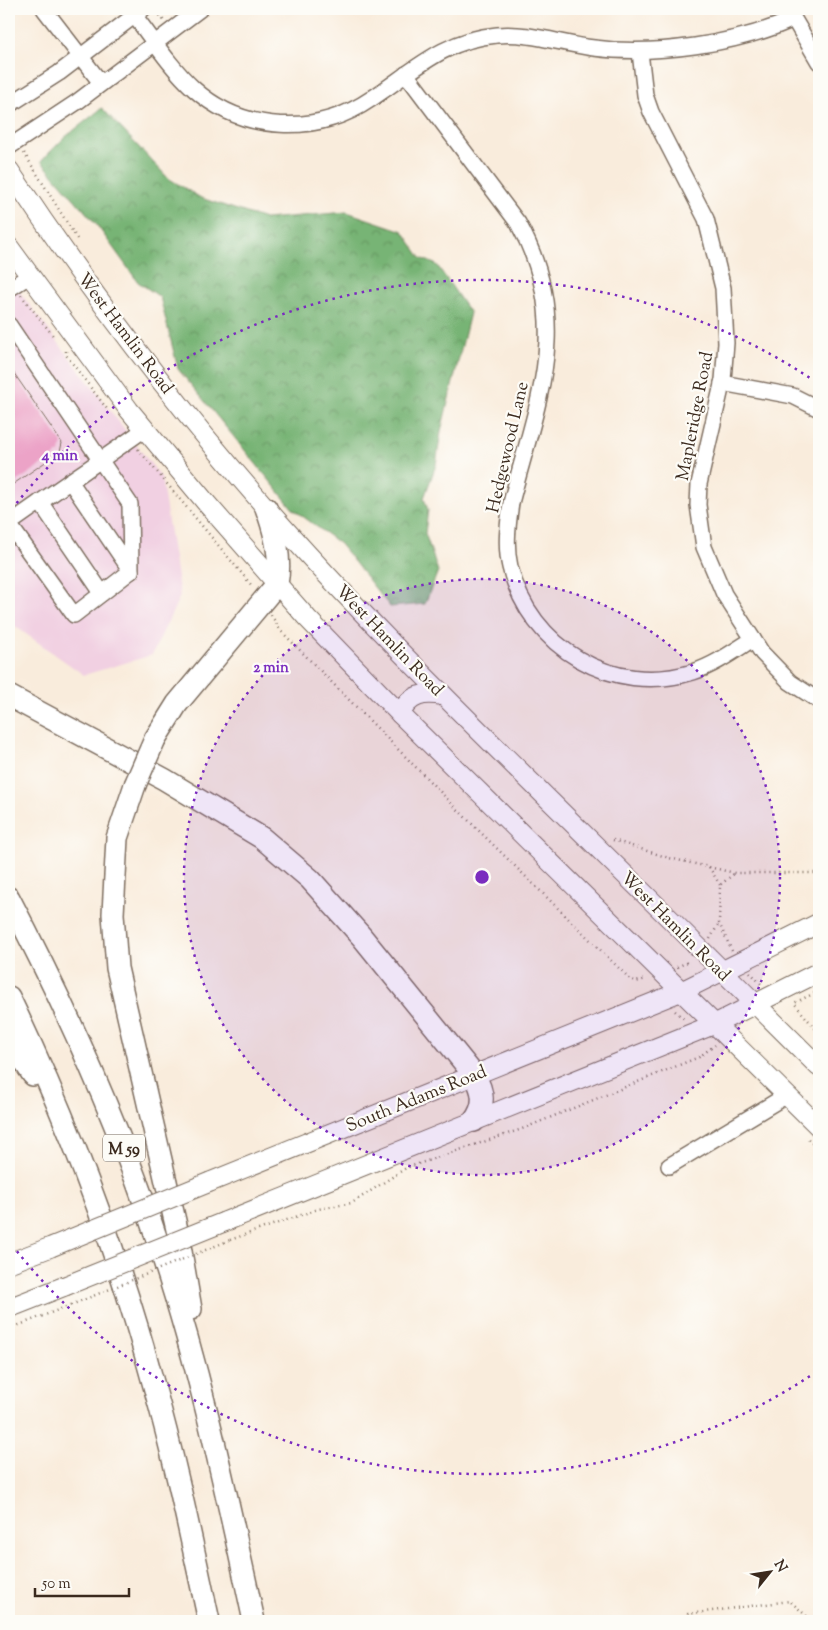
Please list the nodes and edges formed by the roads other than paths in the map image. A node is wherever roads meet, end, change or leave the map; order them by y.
1 (44, 9) edge
2 (200, 9) edge
3 (139, 12) edge
4 (791, 14) edge
5 (155, 42) junction
6 (640, 52) junction
7 (80, 56) junction
8 (819, 62) edge
9 (406, 74) junction
10 (101, 83) junction
11 (9, 105) edge
12 (15, 149) edge
13 (9, 170) edge
14 (9, 247) edge
15 (29, 276) junction
16 (9, 289) edge
17 (9, 325) edge
18 (722, 383) junction
19 (819, 409) edge
20 (145, 430) junction
21 (101, 460) junction
22 (70, 481) junction
23 (40, 502) junction
24 (266, 508) junction
25 (131, 571) junction
26 (277, 584) junction
27 (102, 593) junction
28 (753, 639) junction
29 (9, 696) edge
30 (444, 696) junction
31 (819, 701) edge
32 (400, 714) junction
33 (9, 898) edge
34 (819, 923) edge
35 (723, 972) junction
36 (819, 972) edge
37 (682, 991) junction
38 (9, 997) edge
39 (761, 997) junction
40 (715, 1024) junction
41 (9, 1039) edge
42 (819, 1067) edge
43 (474, 1075) junction
44 (787, 1095) junction
45 (474, 1121) junction
46 (819, 1127) edge
47 (78, 1154) junction
48 (669, 1166) dead end
49 (9, 1263) edge
50 (9, 1308) edge
51 (207, 1411) junction
52 (209, 1621) edge
53 (254, 1621) edge

1 - 7 street
2 - 5 street
3 - 5 street
3 - 7 street
4 - 6 street
4 - 8 street
5 - 9 street
5 - 10 street
6 - 9 street
6 - 18 street, Mapleridge Road
7 - 10 street
7 - 11 street
9 - 28 street, Hedgewood Lane
10 - 12 street
13 - 24 main road, West Hamlin Road
14 - 15 main road
15 - 16 street
15 - 20 main road
17 - 21 street
18 - 19 street
18 - 28 street, Mapleridge Road
20 - 21 street
20 - 26 main road
21 - 22 street
21 - 25 street
22 - 23 street
22 - 25 street
23 - 27 street
23 - 27 street
24 - 26 highway
24 - 30 main road, West Hamlin Road
25 - 27 street
26 - 32 main road
26 - 51 highway, bridge
28 - 31 street, Mapleridge Road
29 - 43 highway
30 - 32 main road
30 - 35 main road, West Hamlin Road
32 - 37 main road
33 - 51 highway, M 59
34 - 35 main road, South Adams Road
35 - 37 main road, South Adams Road
35 - 39 main road, West Hamlin Road
36 - 39 main road
37 - 40 main road
37 - 43 main road, South Adams Road
38 - 47 highway, M 59
39 - 40 main road
39 - 42 main road, West Hamlin Road
40 - 44 main road
40 - 45 main road
41 - 47 highway
43 - 45 highway
43 - 49 main road, South Adams Road, bridge
44 - 46 main road
44 - 48 street
45 - 50 main road, bridge
47 - 52 highway, M 59
51 - 53 highway, M 59

